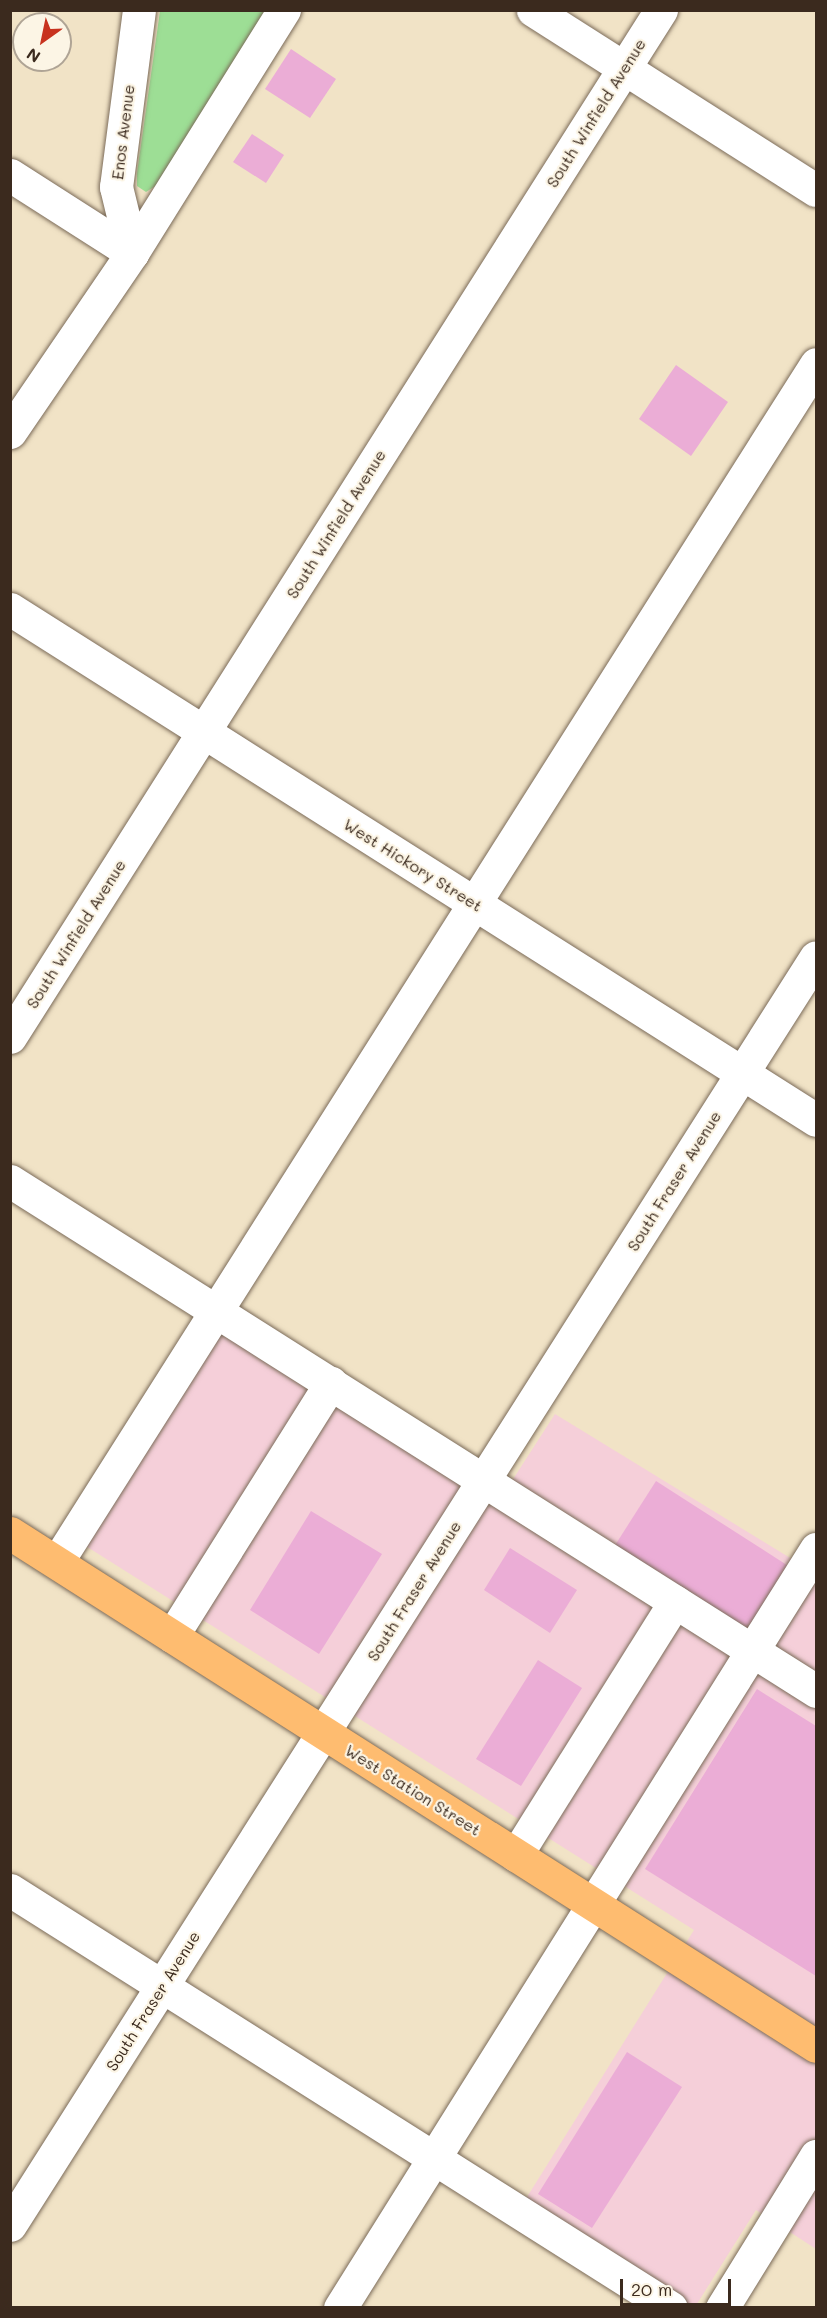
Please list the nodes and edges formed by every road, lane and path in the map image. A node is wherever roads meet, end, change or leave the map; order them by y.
1 (139, 10) edge
2 (284, 10) edge
3 (533, 10) edge
4 (661, 10) edge
5 (625, 68) junction
6 (10, 175) edge
7 (816, 190) edge
8 (132, 253) junction
9 (816, 364) edge
10 (10, 432) edge
11 (10, 609) edge
12 (204, 732) junction
13 (474, 903) junction
14 (816, 957) edge
15 (10, 1037) edge
16 (742, 1073) junction
17 (816, 1120) edge
18 (10, 1181) edge
19 (216, 1311) junction
20 (331, 1383) junction
21 (484, 1481) junction
22 (10, 1533) edge
23 (816, 1549) edge
24 (57, 1562) junction
25 (675, 1602) junction
26 (172, 1636) junction
27 (754, 1652) junction
28 (816, 1691) edge
29 (324, 1733) junction
30 (516, 1855) junction
31 (10, 1890) edge
32 (592, 1904) junction
33 (162, 1986) junction
34 (816, 2046) edge
35 (816, 2156) edge
36 (434, 2158) junction
37 (10, 2225) edge
38 (340, 2307) edge
39 (670, 2307) edge
40 (722, 2307) edge

1 - 8 street, Enos Avenue
2 - 8 street
3 - 5 street
4 - 5 street, South Winfield Avenue
5 - 7 street
5 - 12 street, South Winfield Avenue
6 - 8 street
8 - 10 street
9 - 13 street
11 - 12 street, West Hickory Street
12 - 13 street, West Hickory Street
12 - 15 street, South Winfield Avenue
13 - 16 street, West Hickory Street
13 - 19 street
14 - 16 street, South Fraser Avenue
16 - 17 street, West Hickory Street
16 - 21 street, South Fraser Avenue
18 - 19 street
19 - 20 street
19 - 24 street
20 - 21 street
20 - 26 street
21 - 25 street
21 - 29 street, South Fraser Avenue
22 - 24 main road, West Station Street
23 - 27 street
24 - 26 main road, West Station Street
25 - 27 street
25 - 30 street
26 - 29 main road, West Station Street
27 - 28 street
27 - 32 street
29 - 30 main road, West Station Street
29 - 33 street, South Fraser Avenue
30 - 32 main road, West Station Street
31 - 33 street
32 - 34 main road, West Station Street
32 - 36 street
33 - 36 street
33 - 37 street, South Fraser Avenue
35 - 40 street
36 - 38 street
36 - 39 street

